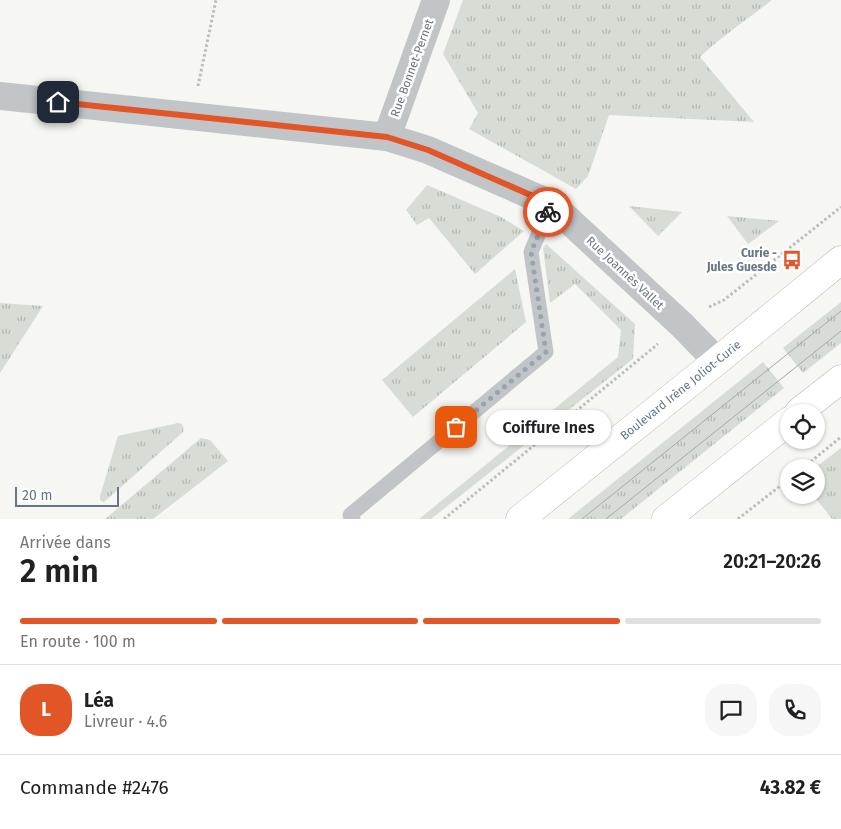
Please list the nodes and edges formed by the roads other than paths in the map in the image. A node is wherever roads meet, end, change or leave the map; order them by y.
1 (436, 0) edge
2 (0, 96) edge
3 (387, 137) junction
4 (551, 204) junction
5 (841, 260) edge
6 (717, 362) junction
7 (841, 379) edge
8 (810, 404) edge
9 (780, 428) edge
10 (353, 519) edge
11 (520, 519) edge
12 (666, 519) edge

1 - 3 street, Rue Bonnet-Pernet
2 - 3 street, Rue Joannès Vallet
3 - 4 street, Rue Joannès Vallet
4 - 6 street, Rue Joannès Vallet
4 - 10 lane
5 - 6 main road, Boulevard Irène Joliot-Curie
6 - 11 main road, Boulevard Irène Joliot-Curie
7 - 8 main road
9 - 12 main road

